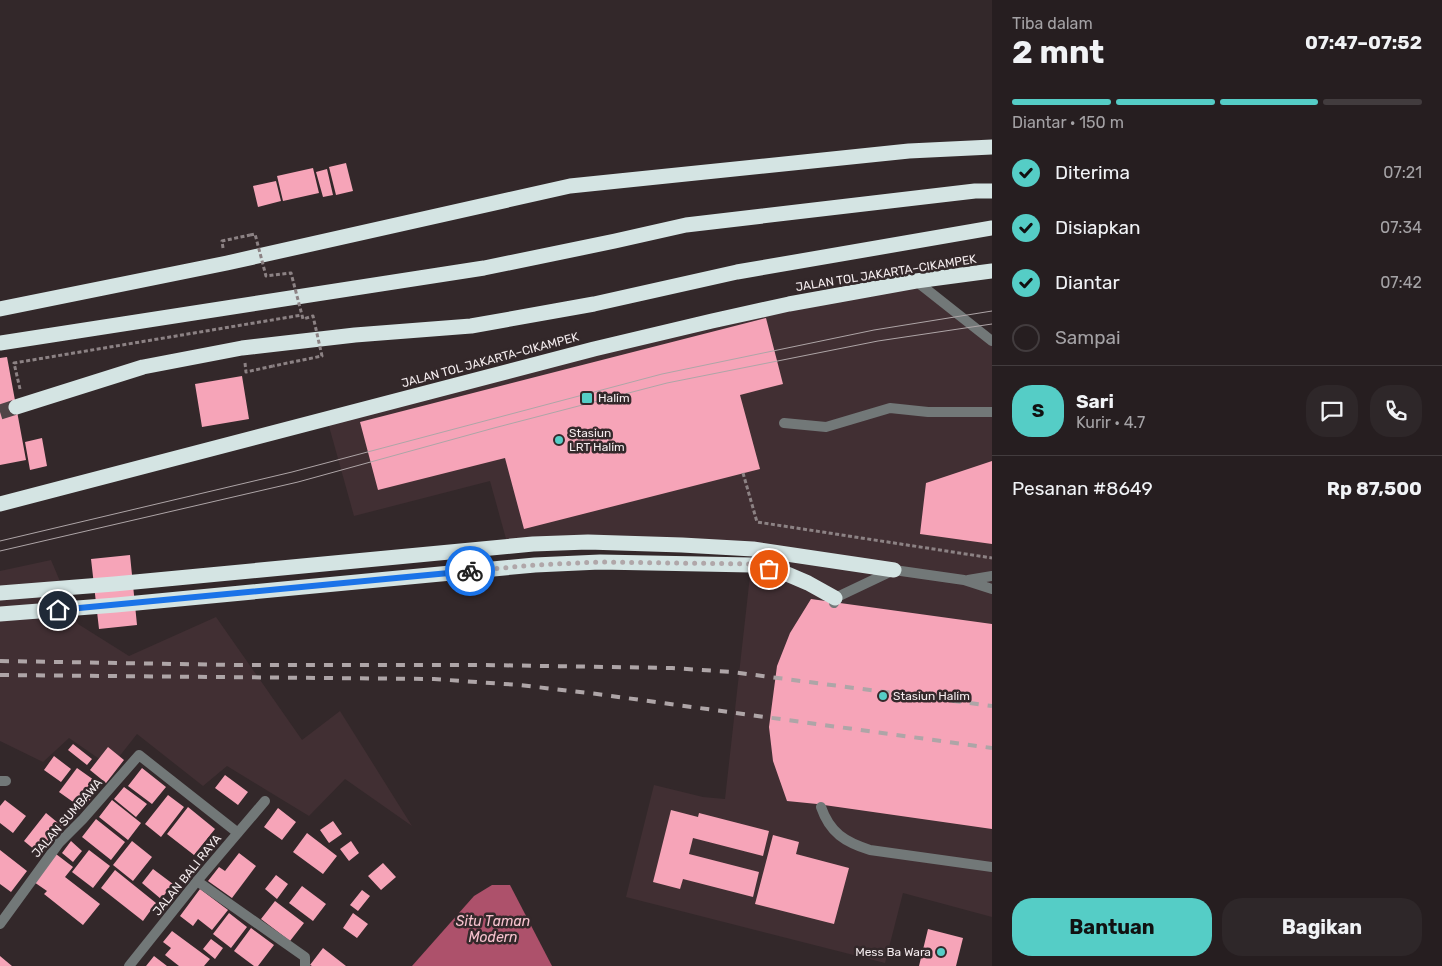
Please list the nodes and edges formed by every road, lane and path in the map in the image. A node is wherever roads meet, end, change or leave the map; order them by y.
1 (992, 147) edge
2 (992, 191) edge
3 (992, 228) edge
4 (243, 237) dead end
5 (992, 271) edge
6 (916, 280) junction
7 (0, 309) edge
8 (302, 315) junction
9 (992, 341) edge
10 (0, 343) edge
11 (266, 368) dead end
12 (20, 406) joint
13 (992, 412) edge
14 (784, 423) dead end
15 (743, 473) dead end
16 (0, 504) edge
17 (992, 558) edge
18 (894, 570) junction
19 (992, 576) edge
20 (964, 580) junction
21 (992, 589) edge
22 (0, 593) edge
23 (834, 600) joint
24 (0, 614) edge
25 (265, 801) dead end
26 (821, 807) dead end
27 (238, 833) junction
28 (992, 867) edge
29 (197, 881) junction
30 (0, 924) edge
31 (129, 966) edge
32 (305, 966) edge

1 - 7 highway
2 - 10 highway
3 - 12 highway, JALAN TOL JAKARTA–CIKAMPEK
4 - 8 path, bridge
5 - 6 highway, JALAN TOL JAKARTA–CIKAMPEK
6 - 9 street
6 - 16 highway, JALAN TOL JAKARTA–CIKAMPEK
8 - 11 path, bridge
8 - 12 path
13 - 14 street
15 - 17 path
18 - 20 street
18 - 22 highway
18 - 23 street
19 - 20 street
20 - 21 street
23 - 24 highway
25 - 27 street, JALAN BALI RAYA
26 - 28 street
27 - 29 street, JALAN BALI RAYA
27 - 30 street, JALAN SUMBAWA
29 - 31 street, JALAN BALI RAYA
29 - 32 street

